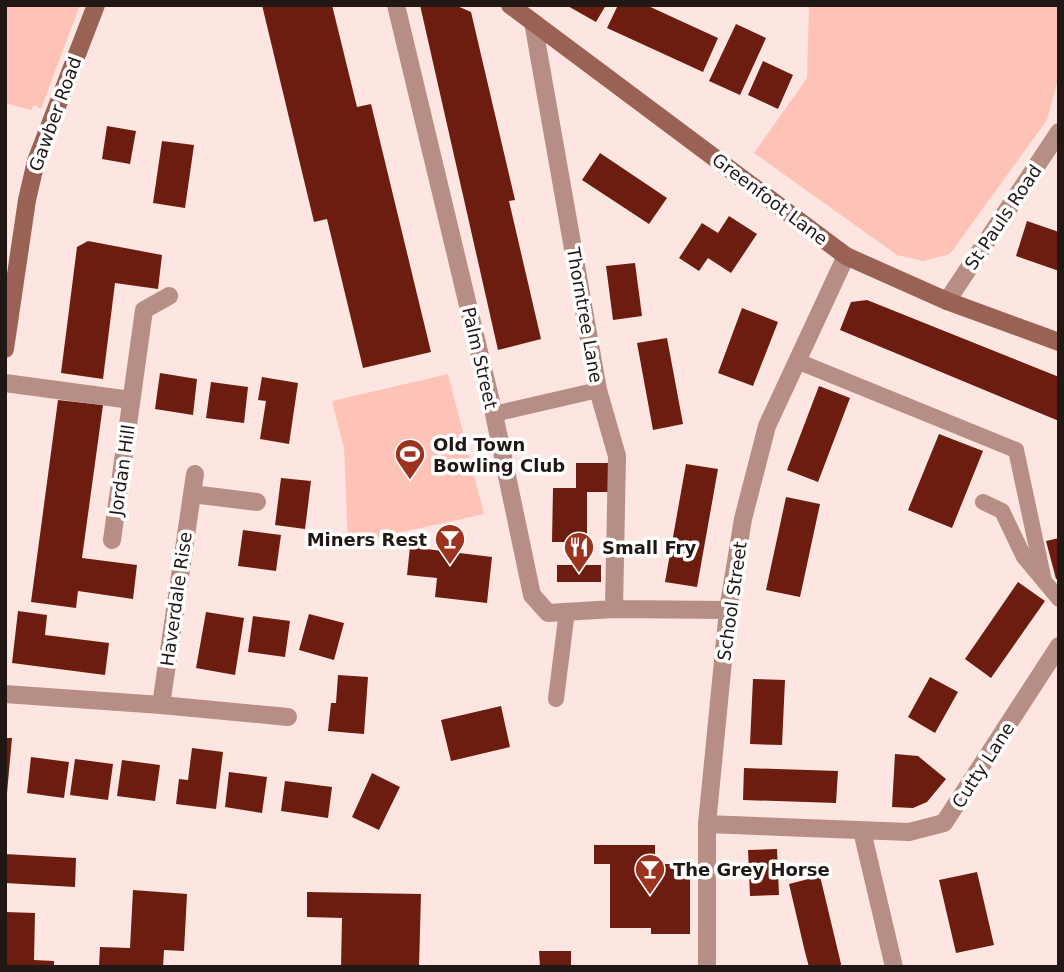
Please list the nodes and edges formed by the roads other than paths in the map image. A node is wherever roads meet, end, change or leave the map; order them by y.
1 (96, 5) edge
2 (396, 5) edge
3 (510, 5) edge
4 (533, 22) junction
5 (1059, 132) edge
6 (846, 256) junction
7 (169, 296) dead end
8 (947, 301) junction
9 (1059, 342) edge
10 (5, 349) edge
11 (797, 361) junction
12 (5, 383) edge
13 (598, 390) junction
14 (131, 400) junction
15 (494, 414) junction
16 (195, 474) dead end
17 (192, 494) junction
18 (257, 502) dead end
19 (983, 502) dead end
20 (112, 540) dead end
21 (1044, 581) junction
22 (1059, 599) edge
23 (614, 609) junction
24 (728, 610) junction
25 (567, 611) junction
26 (1059, 646) edge
27 (5, 694) edge
28 (556, 699) dead end
29 (161, 705) junction
30 (288, 717) dead end
31 (707, 824) junction
32 (862, 831) junction
33 (706, 967) edge
34 (894, 967) edge

1 - 10 street, Gawber Road
2 - 15 street, Palm Street
3 - 4 street, Greenfoot Lane
4 - 6 street, Greenfoot Lane
4 - 13 street, Thorntree Lane
5 - 8 street, St Pauls Road
6 - 8 street, Greenfoot Lane
6 - 11 street, School Street
7 - 14 street, Jordan Hill
8 - 9 street, Greenfoot Lane
11 - 21 lane
11 - 24 street, School Street
12 - 14 street, Jordan Hill
13 - 15 lane
13 - 23 street, Thorntree Lane
14 - 20 street, Jordan Hill
15 - 25 street, Palm Street
16 - 17 street, Haverdale Rise
17 - 18 street
17 - 29 street, Haverdale Rise
19 - 21 lane
21 - 22 lane
23 - 24 street, Palm Street
23 - 25 street, Palm Street
24 - 31 street, School Street
25 - 28 lane
26 - 32 street, Cutty Lane
27 - 29 street
29 - 30 street
31 - 32 street, Cutty Lane
31 - 33 street, School Street
32 - 34 street

